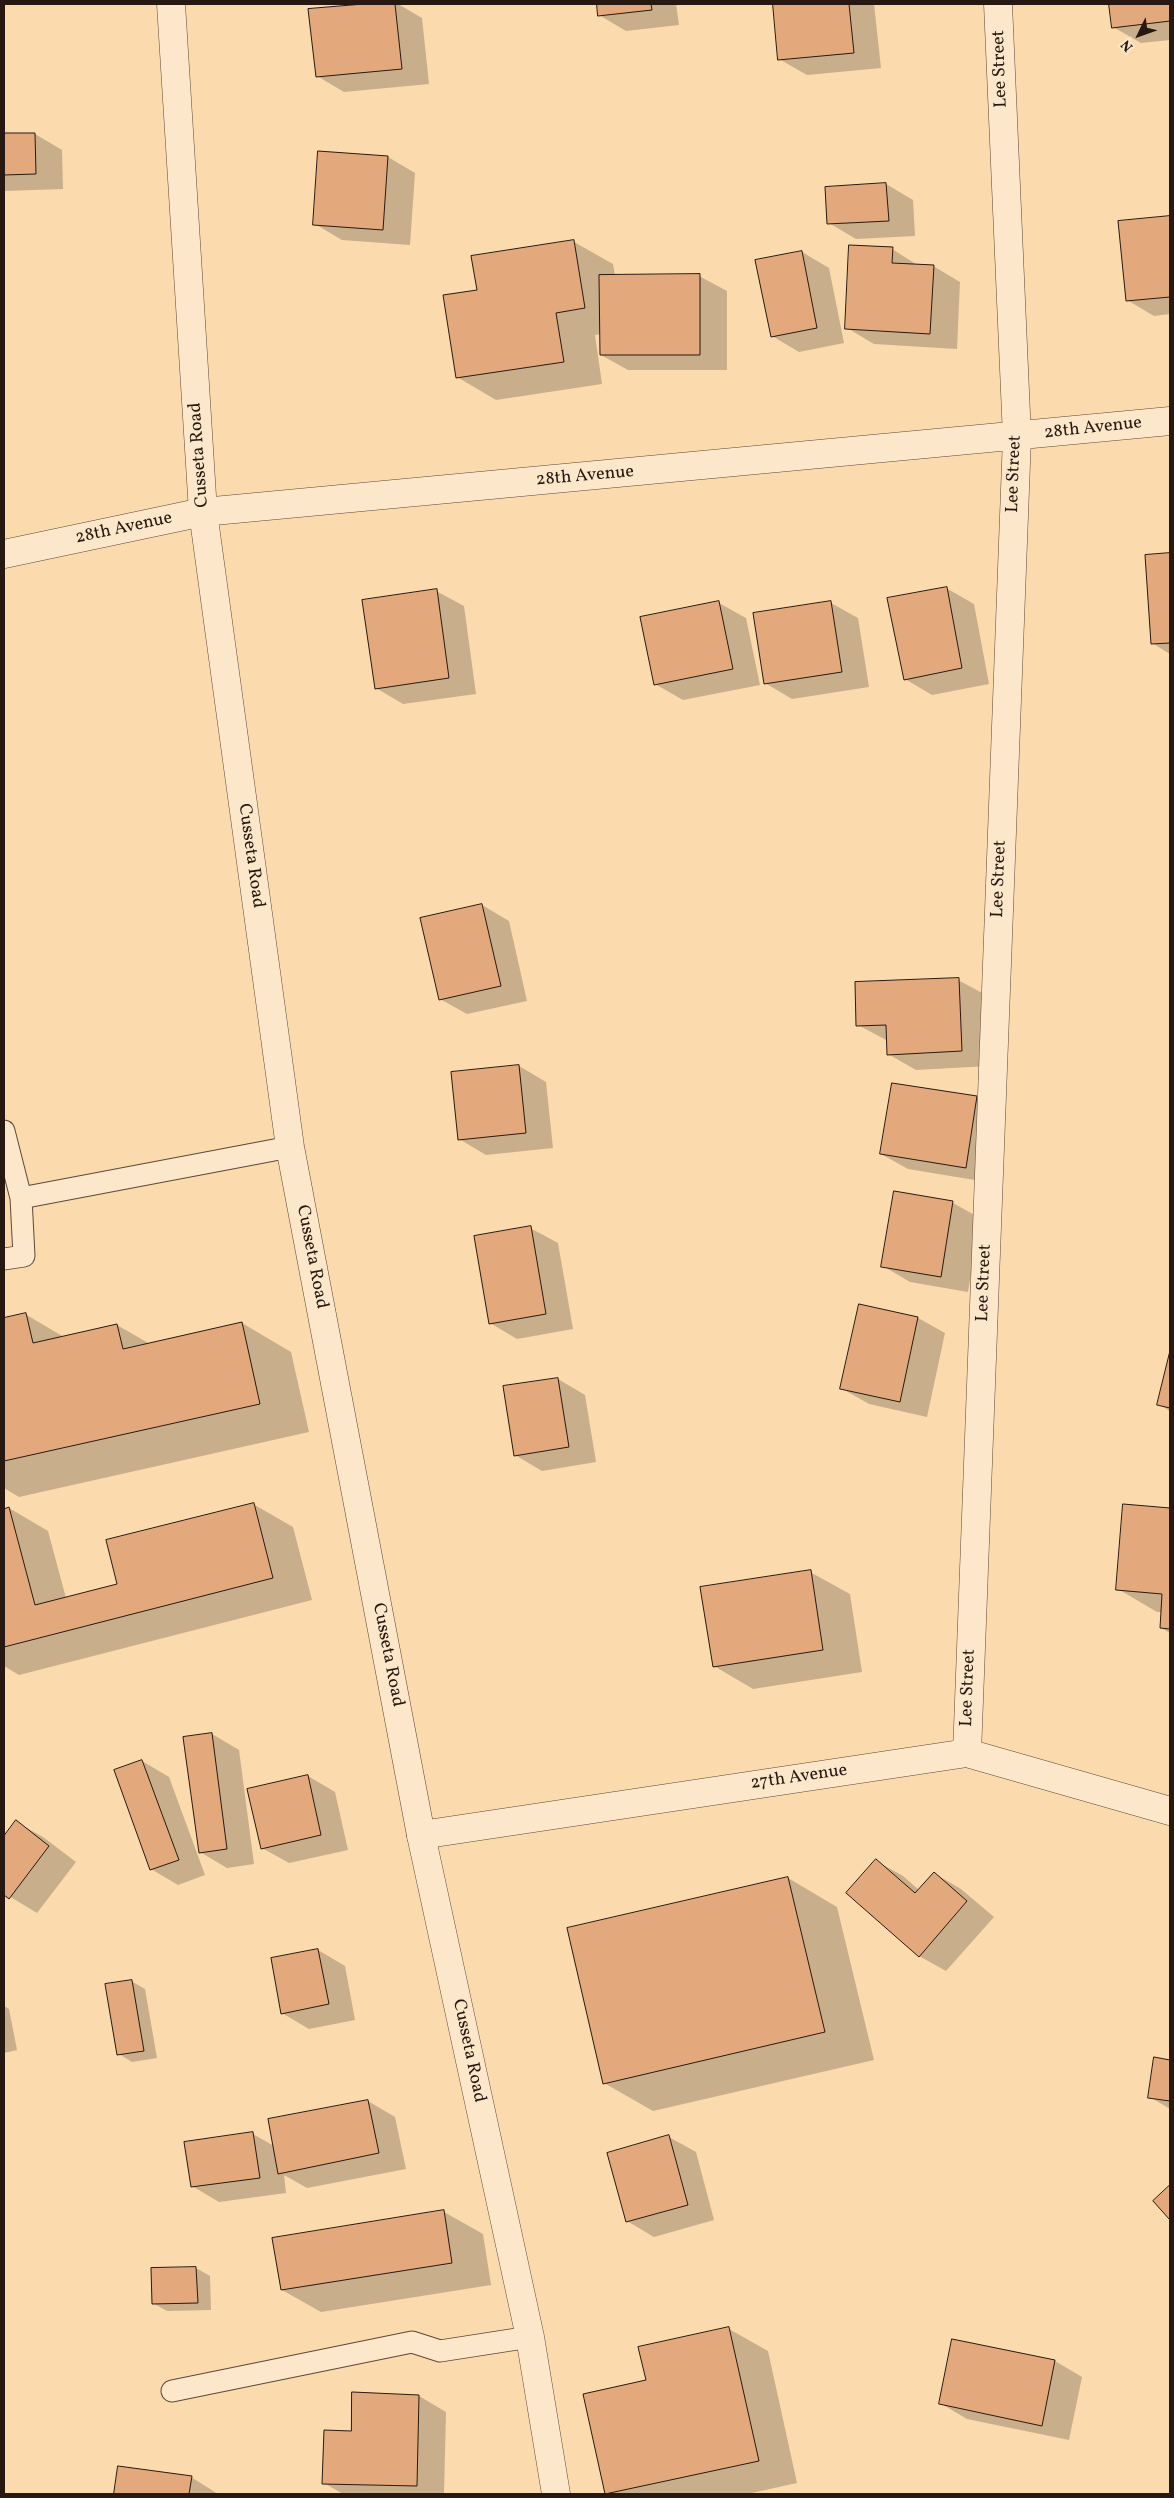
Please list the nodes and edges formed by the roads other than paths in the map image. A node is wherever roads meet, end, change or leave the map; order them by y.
1 (171, 4) edge
2 (998, 4) edge
3 (1170, 420) edge
4 (1017, 437) junction
5 (203, 512) junction
6 (4, 554) edge
7 (4, 1131) edge
8 (290, 1147) junction
9 (21, 1198) junction
10 (4, 1259) edge
11 (967, 1753) junction
12 (1170, 1811) edge
13 (421, 1835) junction
14 (530, 2337) junction
15 (172, 2391) dead end
16 (556, 2494) edge

1 - 5 street, Cusseta Road
2 - 4 street, Lee Street
3 - 4 street, 28th Avenue
4 - 5 street, 28th Avenue
4 - 11 street, Lee Street
5 - 6 street, 28th Avenue
5 - 8 street, Cusseta Road
7 - 9 lane
8 - 9 lane
8 - 13 street, Cusseta Road
9 - 10 lane
11 - 12 street, 27th Avenue
11 - 13 street, 27th Avenue
13 - 14 street, Cusseta Road
14 - 15 lane
14 - 16 street, Cusseta Road

